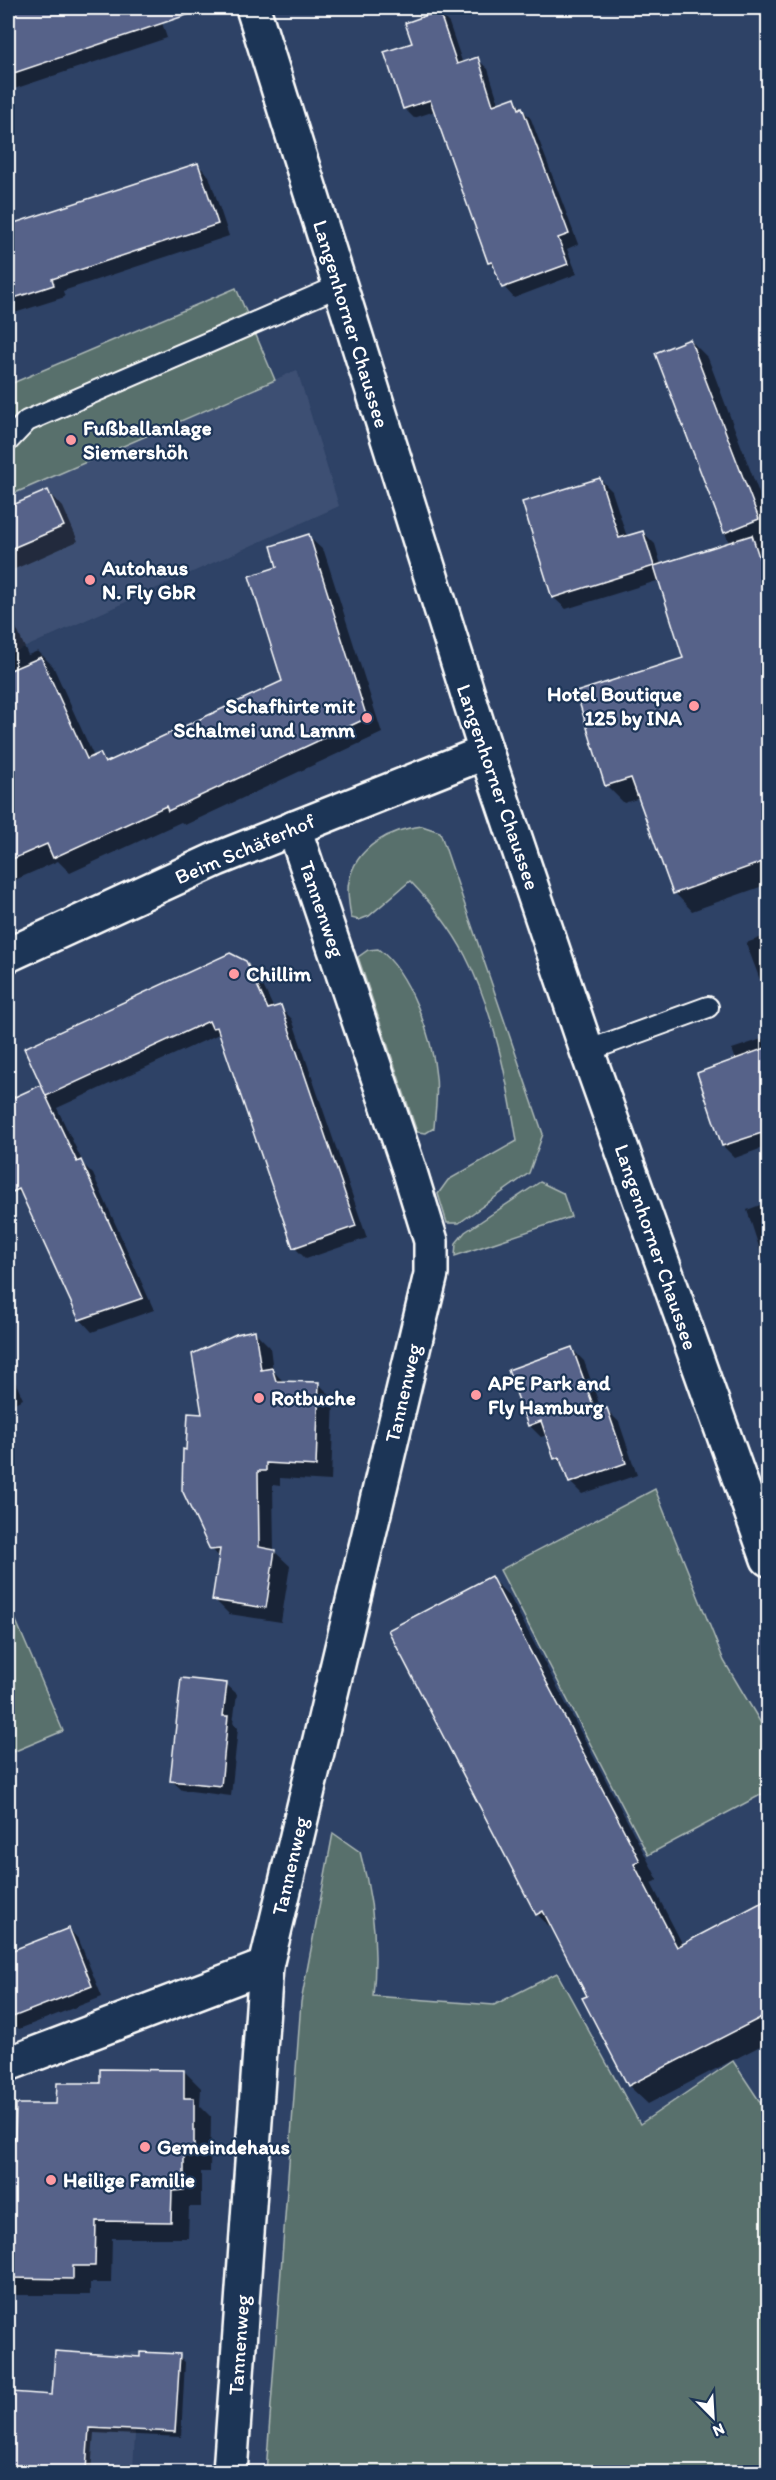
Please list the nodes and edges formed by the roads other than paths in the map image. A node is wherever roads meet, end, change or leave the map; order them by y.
1 (253, 8) edge
2 (339, 286) junction
3 (8, 441) edge
4 (486, 752) junction
5 (294, 828) junction
6 (8, 955) edge
7 (708, 1007) dead end
8 (587, 1051) junction
9 (766, 1546) edge
10 (266, 1966) junction
11 (8, 2064) edge
12 (230, 2472) edge

1 - 2 street, Langenhorner Chaussee
2 - 3 lane
2 - 4 street, Langenhorner Chaussee
4 - 5 street, Beim Schäferhof
4 - 8 street, Langenhorner Chaussee
5 - 6 street, Beim Schäferhof
5 - 10 street, Tannenweg
7 - 8 lane
8 - 9 street, Langenhorner Chaussee
10 - 11 street
10 - 12 street, Tannenweg

